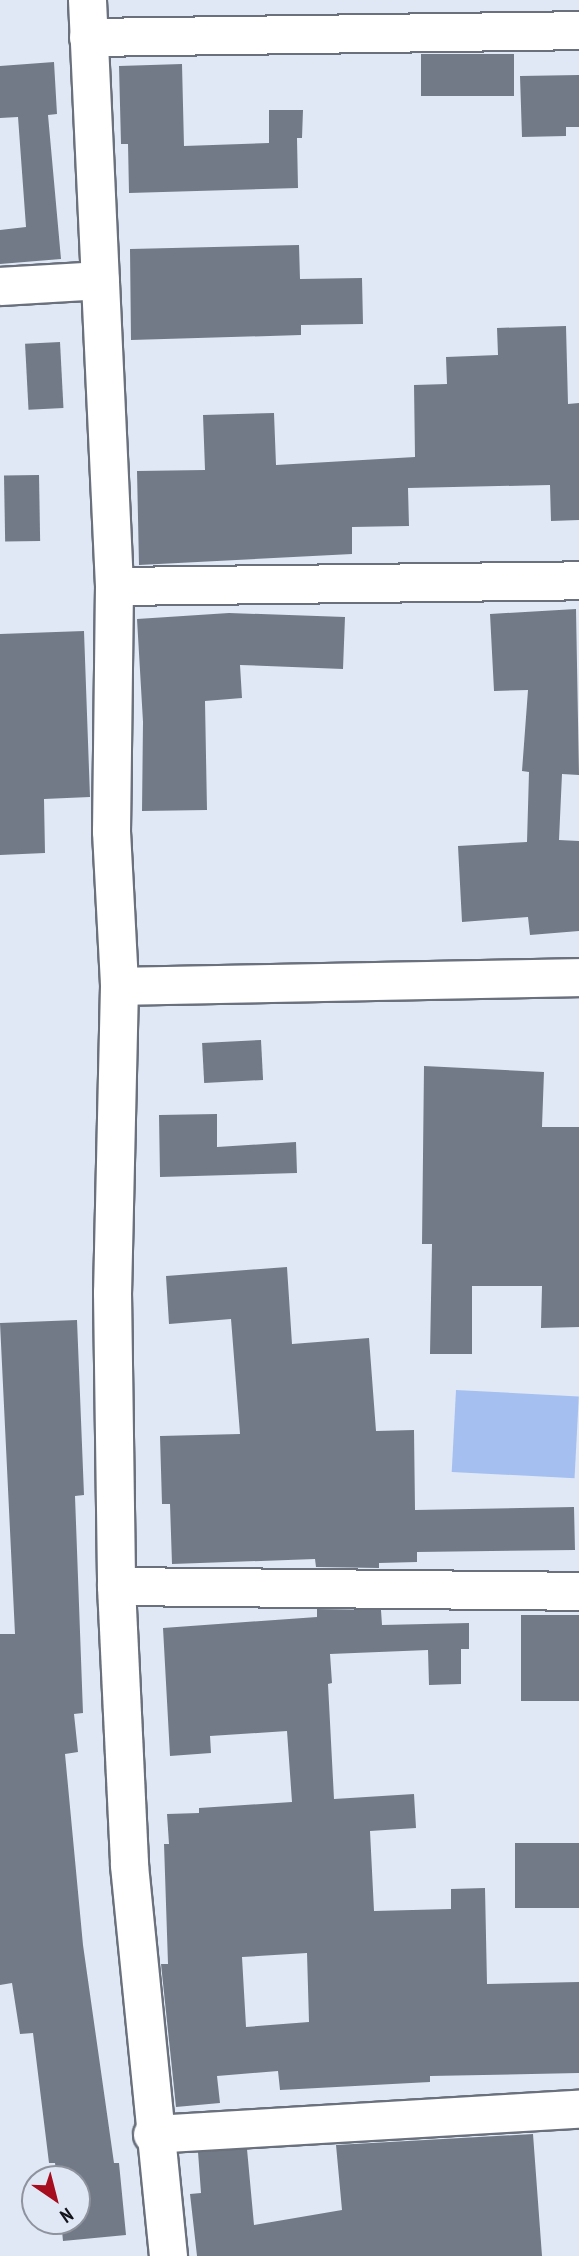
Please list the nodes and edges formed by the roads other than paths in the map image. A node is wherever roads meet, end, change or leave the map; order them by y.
1 (87, 0) edge
2 (579, 30) edge
3 (88, 37) junction
4 (100, 280) junction
5 (0, 286) edge
6 (579, 580) edge
7 (114, 586) junction
8 (579, 977) edge
9 (119, 986) junction
10 (116, 1586) junction
11 (579, 1591) edge
12 (579, 2109) edge
13 (152, 2134) junction
14 (168, 2256) edge

1 - 3 street
2 - 3 street
3 - 4 street
4 - 5 street
4 - 7 street
6 - 7 street
7 - 9 street
8 - 9 street
9 - 10 street
10 - 11 street
10 - 13 street
12 - 13 street
13 - 14 street

